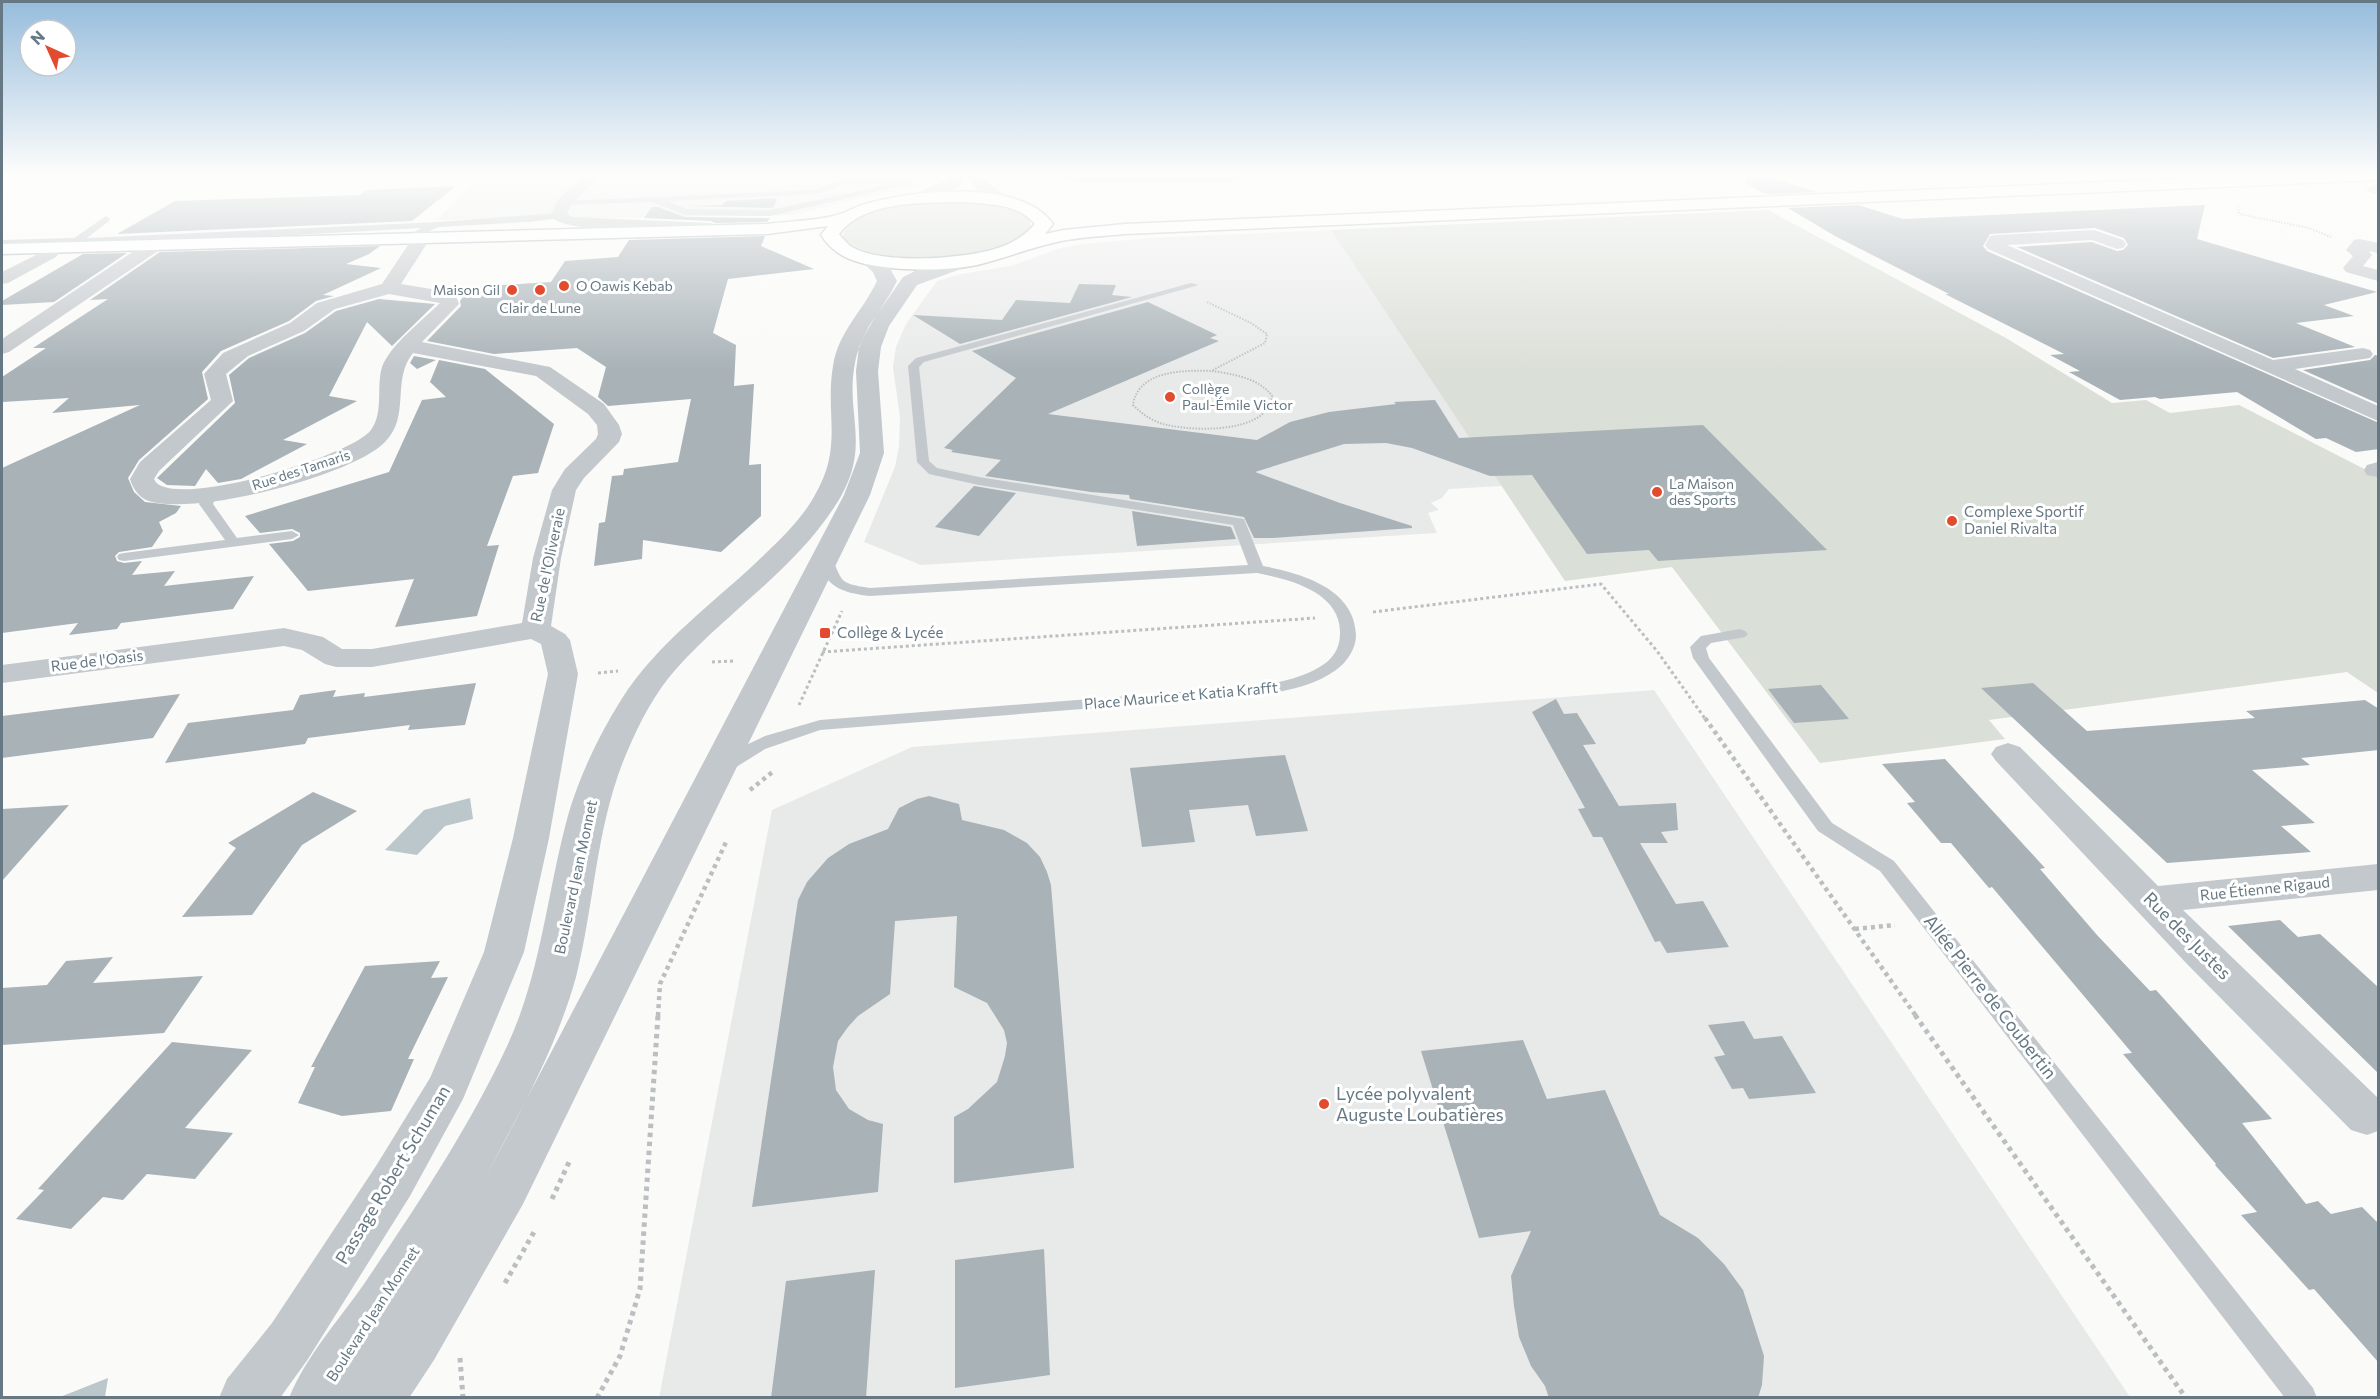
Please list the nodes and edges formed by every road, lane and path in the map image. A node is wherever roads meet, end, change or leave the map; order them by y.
1 (92, 240) edge
2 (378, 240) edge
3 (415, 240) edge
4 (809, 240) edge
5 (832, 240) edge
6 (1033, 240) edge
7 (1046, 240) edge
8 (1996, 240) edge
9 (2108, 240) edge
10 (2337, 240) edge
11 (74, 241) joint
12 (2, 243) edge
13 (1030, 243) junction
14 (834, 244) junction
15 (2117, 244) dead end
16 (2358, 246) junction
17 (150, 248) junction
18 (2379, 248) edge
19 (2, 249) edge
20 (50, 253) junction
21 (2, 254) edge
22 (867, 259) junction
23 (962, 262) junction
24 (2379, 276) edge
25 (2, 279) edge
26 (1194, 285) joint
27 (388, 288) junction
28 (410, 346) junction
29 (2, 348) edge
30 (2363, 354) dead end
31 (2274, 366) junction
32 (1212, 370) junction
33 (2379, 414) edge
34 (210, 494) junction
35 (292, 535) dead end
36 (234, 543) junction
37 (124, 557) dead end
38 (825, 558) junction
39 (1257, 569) junction
40 (1346, 616) junction
41 (536, 629) junction
42 (1740, 634) dead end
43 (192, 649) joint
44 (774, 658) junction
45 (661, 666) junction
46 (2, 674) edge
47 (563, 674) junction
48 (820, 726) junction
49 (2008, 754) dead end
50 (715, 775) junction
51 (746, 800) dead end
52 (730, 833) dead end
53 (2379, 877) edge
54 (2151, 900) junction
55 (2367, 1116) dead end
56 (460, 1354) dead end
57 (246, 1398) edge
58 (317, 1398) edge
59 (376, 1398) edge
60 (463, 1398) edge
61 (597, 1398) edge
62 (2186, 1398) edge
63 (2303, 1398) edge

1 - 11 lane
2 - 17 main road
3 - 27 street
4 - 14 main road
5 - 14 main road
6 - 13 main road
7 - 13 main road
8 - 31 street
9 - 15 street
10 - 16 path
11 - 12 lane
13 - 23 main road
14 - 22 main road
16 - 18 street
16 - 24 street
17 - 19 main road
17 - 20 main road
17 - 29 street
20 - 21 main road
20 - 25 street
22 - 23 main road
22 - 45 street, Boulevard Jean Monnet
23 - 38 street
26 - 32 path
26 - 39 lane
27 - 28 street, Rue des Tamaris
27 - 34 street, Rue des Tamaris
28 - 34 street, Rue des Tamaris
28 - 41 street, Rue de l'Oliveraie
30 - 31 street
31 - 33 street
32 - 32 path
34 - 36 lane
35 - 36 lane
36 - 37 lane
38 - 39 lane
38 - 44 street
39 - 40 lane
40 - 44 path
40 - 48 lane, Place Maurice et Katia Krafft
40 - 62 path
41 - 43 street, Rue de l'Oliveraie
41 - 47 street, Passage Robert Schuman
42 - 63 lane, Allée Pierre de Coubertin
43 - 46 street, Rue de l'Oasis
44 - 45 path
44 - 50 street
45 - 47 path
45 - 58 street, Boulevard Jean Monnet
47 - 57 street, Passage Robert Schuman
48 - 50 lane, Place Maurice et Katia Krafft
48 - 51 path
49 - 54 street, Rue des Justes
50 - 59 street
52 - 61 path
53 - 54 street, Rue Étienne Rigaud
54 - 55 street, Rue des Justes
56 - 60 path

